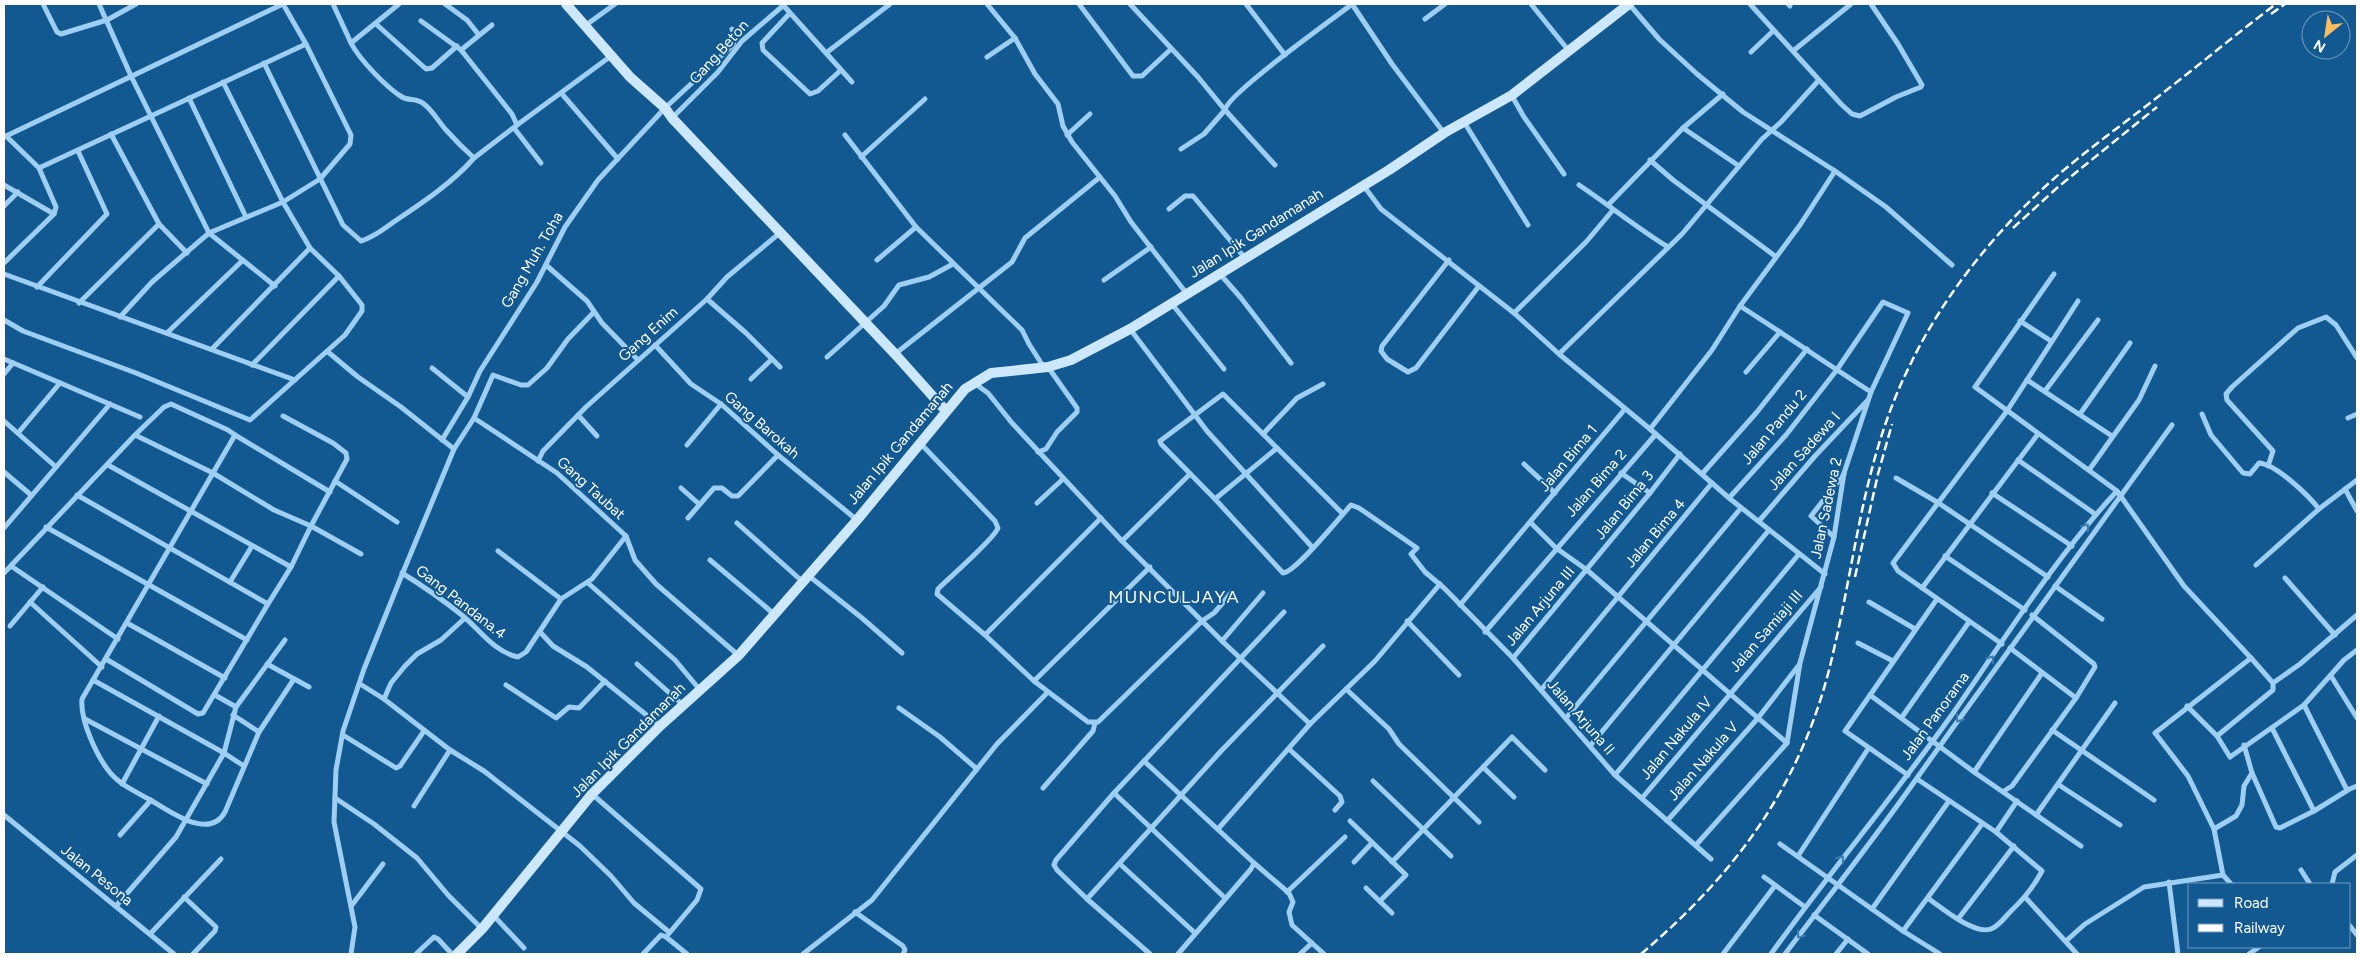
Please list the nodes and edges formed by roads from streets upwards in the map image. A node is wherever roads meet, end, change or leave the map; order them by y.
1 (43, 4) edge
2 (100, 4) edge
3 (136, 4) edge
4 (283, 4) edge
5 (333, 4) edge
6 (399, 4) edge
7 (445, 4) edge
8 (566, 4) edge
9 (615, 4) edge
10 (890, 4) edge
11 (986, 4) edge
12 (1079, 4) edge
13 (1130, 4) edge
14 (1246, 4) edge
15 (1352, 4) edge
16 (1444, 4) edge
17 (1531, 4) edge
18 (1629, 4) edge
19 (1750, 4) edge
20 (1851, 4) edge
21 (1871, 4) edge
22 (784, 5) edge
23 (790, 13) junction
24 (1425, 19) dead end
25 (107, 20) junction
26 (421, 21) dead end
27 (376, 24) junction
28 (492, 25) dead end
29 (586, 25) junction
30 (732, 29) dead end
31 (1773, 31) junction
32 (479, 35) junction
33 (1015, 38) junction
34 (351, 43) junction
35 (306, 44) junction
36 (459, 48) junction
37 (1171, 49) junction
38 (1570, 51) junction
39 (1793, 51) junction
40 (1751, 52) dead end
41 (826, 53) junction
42 (1284, 55) junction
43 (611, 56) junction
44 (987, 58) dead end
45 (264, 64) junction
46 (841, 70) junction
47 (131, 76) junction
48 (1819, 80) junction
49 (223, 82) junction
50 (852, 82) dead end
51 (562, 94) junction
52 (1723, 94) junction
53 (1512, 95) junction
54 (189, 98) junction
55 (926, 99) dead end
56 (665, 108) junction
57 (1225, 110) junction
58 (1090, 114) dead end
59 (151, 116) junction
60 (672, 118) junction
61 (1464, 122) junction
62 (516, 127) junction
63 (1683, 128) junction
64 (1772, 130) junction
65 (1444, 133) junction
66 (111, 134) junction
67 (845, 135) dead end
68 (1067, 135) junction
69 (5, 136) edge
70 (1181, 148) dead end
71 (78, 151) junction
72 (861, 157) junction
73 (474, 158) junction
74 (618, 159) junction
75 (1650, 160) junction
76 (541, 163) dead end
77 (1275, 164) dead end
78 (1739, 166) junction
79 (39, 168) junction
80 (1835, 171) junction
81 (1564, 174) dead end
82 (1100, 177) junction
83 (320, 179) junction
84 (4, 185) edge
85 (1362, 185) junction
86 (1578, 185) dead end
87 (18, 192) junction
88 (283, 202) junction
89 (1608, 205) junction
90 (1708, 205) junction
91 (4, 206) edge
92 (1169, 209) dead end
93 (1613, 210) junction
94 (54, 214) junction
95 (246, 217) junction
96 (159, 224) junction
97 (1528, 225) dead end
98 (916, 227) junction
99 (781, 232) junction
100 (209, 233) junction
101 (1668, 246) junction
102 (1150, 247) junction
103 (310, 248) junction
104 (187, 253) junction
105 (1775, 256) junction
106 (1245, 258) junction
107 (242, 260) junction
108 (877, 260) dead end
109 (1449, 260) junction
110 (4, 263) edge
111 (953, 264) junction
112 (1952, 265) dead end
113 (548, 267) junction
114 (4, 274) edge
115 (1220, 274) junction
116 (2054, 274) dead end
117 (339, 276) junction
118 (1104, 280) dead end
119 (275, 286) junction
120 (1480, 286) junction
121 (37, 287) junction
122 (980, 288) junction
123 (1187, 294) junction
124 (707, 299) junction
125 (2078, 301) dead end
126 (79, 303) junction
127 (1172, 303) junction
128 (1740, 306) junction
129 (594, 312) junction
130 (1514, 314) junction
131 (120, 317) junction
132 (4, 320) edge
133 (2098, 320) dead end
134 (2020, 321) junction
135 (866, 323) junction
136 (1130, 329) junction
137 (168, 332) junction
138 (1780, 332) junction
139 (2051, 341) junction
140 (2130, 343) dead end
141 (655, 345) junction
142 (212, 349) junction
143 (1808, 349) junction
144 (328, 352) junction
145 (896, 354) junction
146 (1559, 354) junction
147 (772, 358) junction
148 (826, 358) dead end
149 (2357, 358) edge
150 (4, 359) edge
151 (638, 360) junction
152 (13, 363) junction
153 (1291, 363) dead end
154 (252, 365) junction
155 (2155, 366) dead end
156 (780, 367) dead end
157 (1046, 367) junction
158 (432, 368) dead end
159 (1224, 369) dead end
160 (1836, 371) junction
161 (1746, 372) dead end
162 (4, 374) edge
163 (752, 379) dead end
164 (295, 380) junction
165 (2027, 380) junction
166 (974, 382) junction
167 (60, 383) junction
168 (1323, 384) dead end
169 (2045, 391) junction
170 (1872, 392) junction
171 (468, 397) junction
172 (1869, 398) junction
173 (110, 404) junction
174 (721, 404) junction
175 (1624, 410) junction
176 (946, 411) junction
177 (2007, 411) junction
178 (2080, 414) junction
179 (2202, 414) dead end
180 (2357, 414) edge
181 (578, 415) junction
182 (282, 416) dead end
183 (1195, 416) junction
184 (140, 417) dead end
185 (474, 418) junction
186 (2348, 418) dead end
187 (4, 421) edge
188 (2172, 425) dead end
189 (1650, 429) junction
190 (18, 433) junction
191 (1263, 434) junction
192 (1656, 434) junction
193 (2038, 434) junction
194 (135, 435) junction
195 (235, 436) junction
196 (598, 436) dead end
197 (2112, 436) junction
198 (920, 443) junction
199 (448, 444) junction
200 (687, 445) dead end
201 (1277, 448) junction
202 (1038, 452) junction
203 (1680, 454) junction
204 (778, 455) junction
205 (2018, 460) junction
206 (538, 461) junction
207 (1524, 464) dead end
208 (108, 465) junction
209 (2268, 466) junction
210 (56, 467) junction
211 (2089, 470) junction
212 (4, 472) edge
213 (213, 473) junction
214 (1621, 473) junction
215 (1844, 473) junction
216 (1190, 474) junction
217 (1702, 474) junction
218 (1245, 476) junction
219 (1896, 478) dead end
220 (1063, 479) junction
221 (335, 480) junction
222 (2357, 480) edge
223 (1712, 484) junction
224 (681, 488) dead end
225 (2345, 489) junction
226 (330, 492) junction
227 (1554, 493) junction
228 (1992, 493) junction
229 (2119, 493) junction
230 (76, 494) junction
231 (1650, 494) junction
232 (31, 495) junction
233 (1730, 498) junction
234 (1215, 499) junction
235 (1937, 502) junction
236 (1037, 503) dead end
237 (699, 504) junction
238 (1741, 508) junction
239 (2319, 509) junction
240 (2357, 511) edge
241 (190, 512) junction
242 (1343, 514) junction
243 (2095, 514) junction
244 (688, 518) dead end
245 (1102, 518) junction
246 (857, 520) junction
247 (1759, 521) junction
248 (397, 522) dead end
249 (737, 523) dead end
250 (1531, 523) junction
251 (1969, 524) junction
252 (46, 526) junction
253 (311, 526) junction
254 (4, 528) edge
255 (1769, 530) junction
256 (626, 536) junction
257 (1834, 537) junction
258 (1122, 541) junction
259 (252, 546) junction
260 (2072, 546) junction
261 (1313, 548) junction
262 (1556, 548) junction
263 (171, 549) junction
264 (498, 551) dead end
265 (361, 554) dead end
266 (1798, 554) junction
267 (1945, 556) junction
268 (710, 560) dead end
269 (2256, 565) dead end
270 (11, 566) junction
271 (1150, 567) junction
272 (291, 568) junction
273 (1586, 570) junction
274 (4, 573) edge
275 (402, 573) junction
276 (1825, 574) junction
277 (2048, 577) junction
278 (2285, 578) dead end
279 (806, 579) junction
280 (230, 582) junction
281 (588, 584) junction
282 (1440, 584) junction
283 (1822, 584) junction
284 (150, 586) junction
285 (2055, 586) junction
286 (43, 587) junction
287 (1922, 588) junction
288 (1232, 592) dead end
289 (1263, 593) dead end
290 (1618, 598) junction
291 (561, 599) junction
292 (1937, 599) junction
293 (30, 602) junction
294 (1869, 602) dead end
295 (268, 604) junction
296 (1460, 605) junction
297 (2025, 610) junction
298 (1284, 612) dead end
299 (774, 614) junction
300 (2032, 615) junction
301 (2357, 615) edge
302 (465, 618) junction
303 (2102, 619) dead end
304 (1202, 621) junction
305 (1407, 621) junction
306 (1969, 622) junction
307 (127, 623) junction
308 (1646, 623) junction
309 (10, 626) dead end
310 (1915, 629) junction
311 (540, 632) junction
312 (1485, 632) junction
313 (985, 634) junction
314 (2335, 635) junction
315 (118, 639) junction
316 (247, 640) junction
317 (285, 640) dead end
318 (1222, 641) junction
319 (1858, 643) dead end
320 (2002, 644) junction
321 (1322, 646) dead end
322 (1672, 646) junction
323 (2010, 648) junction
324 (2357, 650) edge
325 (902, 653) dead end
326 (738, 655) junction
327 (1240, 658) junction
328 (1513, 658) junction
329 (2251, 658) junction
330 (106, 659) junction
331 (1893, 661) junction
332 (1800, 663) junction
333 (267, 664) junction
334 (637, 664) dead end
335 (102, 667) junction
336 (1701, 669) junction
337 (2042, 673) junction
338 (1459, 675) dead end
339 (2331, 676) junction
340 (225, 678) junction
341 (294, 679) junction
342 (94, 680) junction
343 (605, 681) junction
344 (1034, 681) junction
345 (2273, 683) junction
346 (360, 684) junction
347 (506, 685) dead end
348 (309, 687) dead end
349 (1346, 690) junction
350 (1541, 690) junction
351 (700, 691) junction
352 (1048, 692) junction
353 (1277, 692) junction
354 (1729, 693) junction
355 (215, 695) junction
356 (1870, 695) junction
357 (2076, 698) junction
358 (384, 699) junction
359 (2115, 703) dead end
360 (2304, 705) junction
361 (683, 706) junction
362 (2187, 706) junction
363 (236, 707) junction
364 (899, 708) dead end
365 (233, 715) junction
366 (159, 716) junction
367 (1902, 717) junction
368 (1566, 718) junction
369 (1758, 718) junction
370 (2357, 718) edge
371 (85, 719) junction
372 (1095, 723) junction
373 (1310, 724) junction
374 (660, 726) junction
375 (2272, 728) junction
376 (2052, 730) junction
377 (424, 731) junction
378 (259, 732) junction
379 (343, 735) junction
380 (2217, 736) junction
381 (1932, 740) junction
382 (1787, 743) junction
383 (1940, 745) junction
384 (2244, 745) junction
385 (1590, 746) junction
386 (141, 747) junction
387 (1289, 749) junction
388 (1868, 749) junction
389 (450, 750) junction
390 (2083, 751) junction
391 (224, 753) junction
392 (1144, 761) junction
393 (244, 766) junction
394 (1483, 767) junction
395 (977, 769) junction
396 (1545, 770) dead end
397 (1974, 772) junction
398 (2252, 773) junction
399 (1615, 775) junction
400 (1908, 775) junction
401 (1917, 779) junction
402 (1373, 781) dead end
403 (122, 784) junction
404 (207, 784) junction
405 (2059, 785) junction
406 (2357, 786) edge
407 (1043, 788) dead end
408 (2348, 790) junction
409 (2004, 791) junction
410 (1114, 793) junction
411 (592, 794) junction
412 (1180, 796) junction
413 (1454, 797) junction
414 (1514, 797) dead end
415 (335, 798) junction
416 (1642, 798) junction
417 (151, 800) junction
418 (1949, 800) junction
419 (2154, 800) dead end
420 (2018, 801) junction
421 (414, 806) dead end
422 (1335, 810) dead end
423 (2314, 812) junction
424 (4, 815) edge
425 (2036, 815) junction
426 (186, 821) junction
427 (1350, 821) dead end
428 (1667, 821) junction
429 (1479, 822) dead end
430 (1982, 824) junction
431 (2120, 825) dead end
432 (1151, 828) junction
433 (1218, 829) junction
434 (2214, 829) junction
435 (1423, 830) junction
436 (1996, 832) junction
437 (561, 833) junction
438 (120, 836) dead end
439 (1345, 837) dead end
440 (1372, 843) junction
441 (1780, 844) dead end
442 (1696, 845) junction
443 (2014, 846) junction
444 (2081, 846) dead end
445 (2357, 855) edge
446 (1451, 856) dead end
447 (1798, 856) junction
448 (221, 859) dead end
449 (1711, 859) dead end
450 (1354, 862) dead end
451 (1392, 862) junction
452 (1254, 863) junction
453 (383, 864) dead end
454 (1120, 864) junction
455 (2300, 870) dead end
456 (2223, 875) junction
457 (1764, 877) dead end
458 (1827, 877) junction
459 (2169, 882) junction
460 (2230, 883) edge
461 (2309, 883) edge
462 (2332, 883) edge
463 (1837, 884) junction
464 (1774, 887) junction
465 (1366, 888) dead end
466 (1287, 892) junction
467 (184, 897) junction
468 (2025, 897) junction
469 (1225, 898) junction
470 (1087, 899) junction
471 (1929, 899) junction
472 (1380, 901) junction
473 (352, 905) junction
474 (116, 906) junction
475 (1805, 907) junction
476 (1872, 909) junction
477 (855, 912) junction
478 (1392, 913) dead end
479 (493, 914) junction
480 (1814, 916) junction
481 (1958, 919) junction
482 (482, 929) junction
483 (1903, 931) junction
484 (1194, 933) junction
485 (150, 934) junction
486 (668, 935) junction
487 (1848, 940) junction
488 (2066, 941) junction
489 (1312, 943) junction
490 (524, 948) dead end
491 (174, 954) edge
492 (193, 954) edge
493 (351, 954) edge
494 (416, 954) edge
495 (452, 954) edge
496 (457, 954) edge
497 (643, 954) edge
498 (687, 954) edge
499 (803, 954) edge
500 (903, 954) edge
501 (1150, 954) edge
502 (1178, 954) edge
503 (1300, 954) edge
504 (1324, 954) edge
505 (1723, 954) edge
506 (1771, 954) edge
507 (1785, 954) edge
508 (1836, 954) edge
509 (1868, 954) edge
510 (1940, 954) edge
511 (2077, 954) edge
512 (2178, 954) edge

1 - 25 street
2 - 25 street
3 - 25 street
4 - 35 street
4 - 47 street
5 - 34 street
6 - 27 street
7 - 32 street
8 - 29 street
9 - 29 street
10 - 41 street
11 - 33 street
12 - 37 street
13 - 37 street
14 - 42 street
15 - 42 street
15 - 65 street
16 - 24 street
17 - 38 street
18 - 38 street, Jalan Ipik Gandamanah
18 - 52 street
19 - 31 street
20 - 39 street
21 - 48 street
22 - 23 street
22 - 60 street, Gang Beton
23 - 41 street
23 - 46 street
25 - 47 street
26 - 36 street
27 - 34 street
27 - 36 street
28 - 32 street
29 - 43 street
30 - 56 street, Gang Muh. Toha
31 - 39 street
31 - 40 street
32 - 36 street
33 - 44 street
33 - 68 street
34 - 73 street
35 - 45 street
35 - 83 street
36 - 62 street
37 - 57 street
38 - 53 street, Jalan Ipik Gandamanah
39 - 48 street
41 - 46 street
42 - 57 street
43 - 51 street
43 - 56 street
45 - 49 street
45 - 83 street
46 - 50 street
47 - 59 street
47 - 69 street
48 - 64 street
49 - 54 street
49 - 88 street
51 - 62 street
51 - 74 street
52 - 63 street
52 - 64 street
53 - 61 street, Jalan Ipik Gandamanah
53 - 81 street
54 - 59 street
54 - 95 street
55 - 72 street
56 - 60 street
56 - 74 street, Gang Muh. Toha
57 - 70 street
57 - 77 street
58 - 68 street
59 - 66 street
59 - 100 street
60 - 99 street
61 - 65 street, Jalan Ipik Gandamanah
61 - 97 street
62 - 73 street
62 - 76 street
63 - 75 street
63 - 78 street
64 - 78 street
64 - 80 street
65 - 85 street, Jalan Ipik Gandamanah
66 - 71 street
66 - 96 street
67 - 72 street
68 - 82 street
69 - 79 street
71 - 79 street
71 - 121 street
72 - 98 street
73 - 83 street
74 - 113 street, Gang Muh. Toha
75 - 89 street
75 - 90 street
78 - 90 street
79 - 94 street
80 - 105 street
80 - 112 street
82 - 102 street
82 - 122 street
83 - 88 street
84 - 87 street
85 - 106 street, Jalan Ipik Gandamanah
85 - 109 street
86 - 89 street
87 - 91 street
87 - 94 street
88 - 95 street
88 - 103 street
89 - 93 street
90 - 101 street
90 - 105 street
92 - 106 street
93 - 101 street
93 - 130 street
94 - 110 street
95 - 100 street
96 - 104 street
96 - 126 street
98 - 108 street
98 - 111 street
99 - 124 street, Gang Enim
99 - 135 street
100 - 104 street
100 - 107 street
101 - 146 street
102 - 118 street
102 - 123 street
103 - 117 street
103 - 119 street
104 - 131 street
105 - 128 street
106 - 115 street, Jalan Ipik Gandamanah
107 - 119 street
107 - 137 street
109 - 120 street
109 - 120 street
111 - 122 street
111 - 135 street
113 - 129 street
113 - 171 street, Gang Muh. Toha
114 - 121 street
115 - 123 street, Jalan Ipik Gandamanah
115 - 153 street
116 - 134 street
117 - 144 street
117 - 154 street
119 - 142 street
120 - 130 street
121 - 126 street
122 - 145 street
122 - 157 street
123 - 127 street, Jalan Ipik Gandamanah
124 - 141 street, Gang Enim
124 - 147 street
125 - 139 street
126 - 131 street
127 - 136 street, Jalan Ipik Gandamanah
127 - 159 street
128 - 138 street
128 - 189 street
129 - 151 street
129 - 185 street
130 - 146 street
131 - 137 street
132 - 164 street
133 - 169 street
134 - 139 street
134 - 177 street
135 - 145 street
135 - 148 street
136 - 157 street, Jalan Ipik Gandamanah
136 - 183 street
137 - 142 street
138 - 143 street
138 - 161 street
139 - 165 street
140 - 178 street
141 - 151 street, Gang Enim
141 - 174 street, Gang Barokah
142 - 154 street
143 - 160 street
143 - 217 street
144 - 164 street
144 - 199 street
145 - 176 street
146 - 175 street
147 - 156 street
147 - 163 street
149 - 209 street
150 - 152 street
151 - 181 street, Gang Enim
152 - 162 street
152 - 167 street
154 - 164 street
155 - 197 street
157 - 166 street, Jalan Ipik Gandamanah
157 - 202 street
158 - 171 street
160 - 170 street
160 - 170 street, Jalan Pandu 2
160 - 233 street, Jalan Pandu 2
165 - 169 street
165 - 177 street
166 - 176 street, Jalan Ipik Gandamanah
166 - 202 street
167 - 173 street
167 - 190 street
168 - 191 street
169 - 178 street
170 - 172 street, Jalan Sadewa 2
171 - 199 street, Gang Muh. Toha
172 - 215 street, Jalan Sadewa 2
172 - 247 street, Jalan Sadewa I
173 - 184 street
173 - 210 street
174 - 200 street
174 - 204 street, Gang Barokah
175 - 189 street
175 - 227 street, Jalan Bima 1
176 - 198 street, Jalan Ipik Gandamanah
177 - 193 street
177 - 235 street
178 - 197 street
179 - 209 street
180 - 186 street
181 - 196 street
181 - 206 street, Gang Enim
182 - 221 street
183 - 191 street
183 - 216 street
183 - 218 street
185 - 199 street
185 - 206 street, Gang Taubat
187 - 190 street
188 - 229 street
189 - 192 street
190 - 210 street
191 - 201 street
192 - 203 street
192 - 214 street, Jalan Bima 2
193 - 205 street
193 - 211 street
194 - 195 street
194 - 208 street
194 - 213 street
195 - 213 street
195 - 226 street
197 - 211 street
198 - 246 street, Jalan Ipik Gandamanah
198 - 313 street
199 - 275 street
201 - 218 street
201 - 242 street
202 - 220 street
203 - 217 street
203 - 231 street, Jalan Bima 3
204 - 237 street
204 - 246 street, Gang Barokah
205 - 228 street
205 - 243 street
206 - 256 street, Gang Taubat
207 - 227 street
208 - 230 street
208 - 241 street
209 - 239 street
210 - 232 street
211 - 229 street
212 - 232 street
213 - 241 street
213 - 253 street
214 - 231 street
214 - 262 street, Jalan Bima 2
215 - 257 street, Jalan Sadewa 2
215 - 257 street
216 - 234 street
216 - 258 street
217 - 223 street
218 - 234 street
218 - 261 street
219 - 235 street
220 - 236 street
220 - 245 street
221 - 226 street
221 - 248 street
222 - 225 street
223 - 233 street
223 - 290 street, Jalan Bima 4
224 - 237 street
225 - 239 street
225 - 240 street
226 - 253 street
227 - 250 street, Jalan Bima 1
228 - 251 street
228 - 260 street
229 - 243 street, Jalan Panorama
229 - 285 street
229 - 329 street
230 - 252 street
230 - 263 street
231 - 273 street, Jalan Bima 3
232 - 254 street
233 - 238 street
234 - 261 street
235 - 251 street
235 - 287 street
237 - 244 street
238 - 247 street
238 - 308 street
239 - 269 street
241 - 259 street
241 - 263 street
242 - 261 street
242 - 282 street, Jalan Arjuna II
260 -> 243 street, Jalan Panorama
245 - 258 street
245 - 313 street
246 - 279 street, Jalan Ipik Gandamanah
247 - 255 street
249 - 279 street
250 - 262 street
250 - 296 street, Jalan Bima 1
251 - 267 street
251 - 277 street
252 - 270 street
252 - 284 street
253 - 265 street
253 - 272 street
255 - 266 street
255 - 322 street
256 - 281 street, Gang Pandana.4
256 - 326 street, Gang Taubat
257 - 276 street, Jalan Sadewa 2
258 - 271 street
259 - 272 street
259 - 280 street
260 - 277 street, Jalan Panorama
262 - 273 street
262 - 312 street, Jalan Bima 2
263 - 280 street
263 - 284 street
264 - 291 street
266 - 276 street
266 - 336 street
267 - 287 street
267 - 297 street
268 - 299 street
270 - 274 street
270 - 286 street
271 - 304 street
271 - 344 street
272 - 295 street
273 - 290 street
273 - 328 street, Jalan Arjuna III
275 - 302 street, Gang Pandana.4
275 - 346 street
276 - 283 street, Jalan Sadewa 2
277 - 297 street, Jalan Panorama
278 - 314 street
279 - 299 street, Jalan Ipik Gandamanah
279 - 325 street
280 - 295 street
281 - 291 street, Gang Pandana.4
281 - 351 street
282 - 296 street, Jalan Arjuna II
282 - 305 street
283 - 332 street, Jalan Sadewa 2
283 - 354 street, Jalan Samiaji III
284 - 307 street
284 - 316 street
285 - 300 street
285 - 303 street
286 - 293 street
286 - 315 street
287 - 292 street
288 - 304 street
289 - 318 street
290 - 308 street
290 - 350 street, Jalan Bima 4
291 - 311 street, Gang Pandana.4
292 - 306 street
292 - 310 street
293 - 309 street
293 - 335 street
294 - 310 street
295 - 316 street
296 - 312 street, Jalan Arjuna II
297 - 320 street, Jalan Panorama
298 - 327 street
299 - 326 street, Jalan Ipik Gandamanah
300 - 323 street
300 - 357 street
301 - 314 street
302 - 311 street, Gang Pandana.4
302 - 358 street
304 - 318 street
304 - 372 street
305 - 338 street
305 - 349 street
306 - 320 street
306 - 367 street
307 - 315 street
307 - 340 street
308 - 322 street
308 - 368 street
310 - 331 street
311 - 343 street
312 - 328 street, Jalan Arjuna II
313 - 344 street
314 - 345 street
315 - 330 street
316 - 340 street
317 - 333 street
318 - 327 street
319 - 331 street
381 -> 320 street, Jalan Panorama
321 - 353 street
322 - 336 street
322 - 385 street
323 - 337 street
323 -> 383 street
324 - 339 street
326 - 351 street, Jalan Ipik Gandamanah
327 - 353 street
327 - 392 street
328 - 350 street, Jalan Arjuna II
329 - 345 street
329 - 362 street
330 - 335 street
330 - 355 street
331 - 356 street
332 - 369 street, Jalan Nakula V
332 - 382 street, Jalan Sadewa 2
333 - 341 street
333 - 363 street
334 - 361 street
335 - 342 street
336 - 354 street
336 - 399 street
337 - 357 street
337 - 397 street
339 - 360 street
339 - 370 street
340 - 355 street
341 - 348 street
341 - 378 street
342 - 366 street
342 - 371 street
343 - 347 street
343 - 374 street
344 - 352 street
345 - 380 street
346 - 358 street
346 - 379 street
349 - 373 street
349 - 413 street
350 - 368 street, Jalan Arjuna II
351 - 361 street, Jalan Ipik Gandamanah
352 - 372 street
352 - 395 street
353 - 373 street
353 - 412 street
354 - 369 street
354 - 416 street, Jalan Nakula IV
355 - 363 street
356 - 367 street
356 - 388 street
357 - 376 street
358 - 377 street
359 - 390 street
360 - 375 street
360 - 408 street
361 - 374 street, Jalan Ipik Gandamanah
362 - 380 street
362 - 434 street
363 - 365 street
364 - 395 street
365 - 378 street
365 - 391 street
366 - 386 street
366 - 391 street
367 - 381 street
368 - 385 street, Jalan Arjuna II
369 - 382 street
369 - 428 street, Jalan Nakula V
371 - 386 street
371 - 403 street
372 - 407 street
373 - 387 street
374 - 411 street, Jalan Ipik Gandamanah
375 - 384 street
375 - 423 street
376 - 390 street
376 - 409 street
377 - 379 street
377 - 389 street
378 - 393 street
379 - 415 street
380 - 384 street
381 - 383 street
381 - 400 street, Jalan Panorama
382 - 442 street
383 - 397 street
383 - 401 street
384 - 398 street
385 - 399 street, Jalan Arjuna II
386 - 403 street
386 - 404 street
387 - 422 street
387 - 433 street
388 - 400 street
388 - 447 street
389 - 421 street
389 - 437 street
390 - 405 street
390 - 419 street
391 - 393 street
391 - 404 street
392 - 410 street
392 - 412 street
393 - 426 street
394 - 396 street
394 - 413 street
394 - 414 street
395 - 477 street
397 - 409 street
398 - 423 street
398 - 434 street
399 - 416 street, Jalan Arjuna II
458 -> 400 street, Jalan Panorama
401 - 418 street
401 - 463 street
402 - 435 street
403 - 417 street
404 - 426 street
405 - 425 street
405 - 431 street
406 - 408 street
408 - 423 street
409 - 420 street
410 - 432 street
410 - 470 street
411 - 437 street, Jalan Ipik Gandamanah
411 - 486 street
412 - 432 street
412 - 433 street
413 - 429 street
413 - 435 street
415 - 473 street
415 - 482 street
416 - 428 street, Jalan Arjuna II
417 - 426 street
417 - 438 street
418 - 430 street
418 - 476 street
420 - 425 street
420 - 436 street
424 - 474 street, Jalan Pesona
425 - 444 street
426 - 474 street
427 - 440 street
428 - 442 street, Jalan Arjuna II
430 - 436 street
430 - 471 street
432 - 454 street
432 - 469 street
433 - 452 street
434 - 456 street
435 - 446 street
435 - 451 street
436 - 443 street
437 - 479 street, Jalan Ipik Gandamanah
437 - 486 street
439 - 466 street
440 - 450 street
440 - 451 street
441 - 447 street
442 - 449 street, Jalan Arjuna II
443 - 468 street
443 - 481 street
445 - 462 street
447 - 458 street
448 - 467 street
451 - 472 street
452 - 466 street
452 - 469 street
453 - 473 street
454 - 470 street
454 - 484 street
455 - 461 street
456 - 459 street
456 - 460 street
457 - 464 street
458 - 463 street
458 - 475 street, Jalan Panorama
459 - 488 street
459 - 512 street
463 - 476 street
463 - 480 street
464 - 475 street
464 - 505 street
465 - 472 street
466 - 489 street
467 - 485 street
467 - 492 street
468 - 481 street
468 - 488 street
469 - 484 street
470 - 501 street
471 - 481 street
471 - 483 street
472 - 478 street
473 - 493 street
474 - 485 street, Jalan Pesona
475 - 506 street, Jalan Panorama
476 - 483 street
477 - 499 street
477 - 500 street
479 - 482 street, Jalan Ipik Gandamanah
479 - 490 street
480 - 487 street
480 -> 507 street
482 - 496 street, Jalan Ipik Gandamanah
483 - 510 street
484 - 502 street
485 - 491 street, Jalan Pesona
486 - 497 street
486 - 498 street
487 - 508 street
487 - 509 street
488 - 511 street
489 - 503 street
489 - 504 street
494 - 495 street

